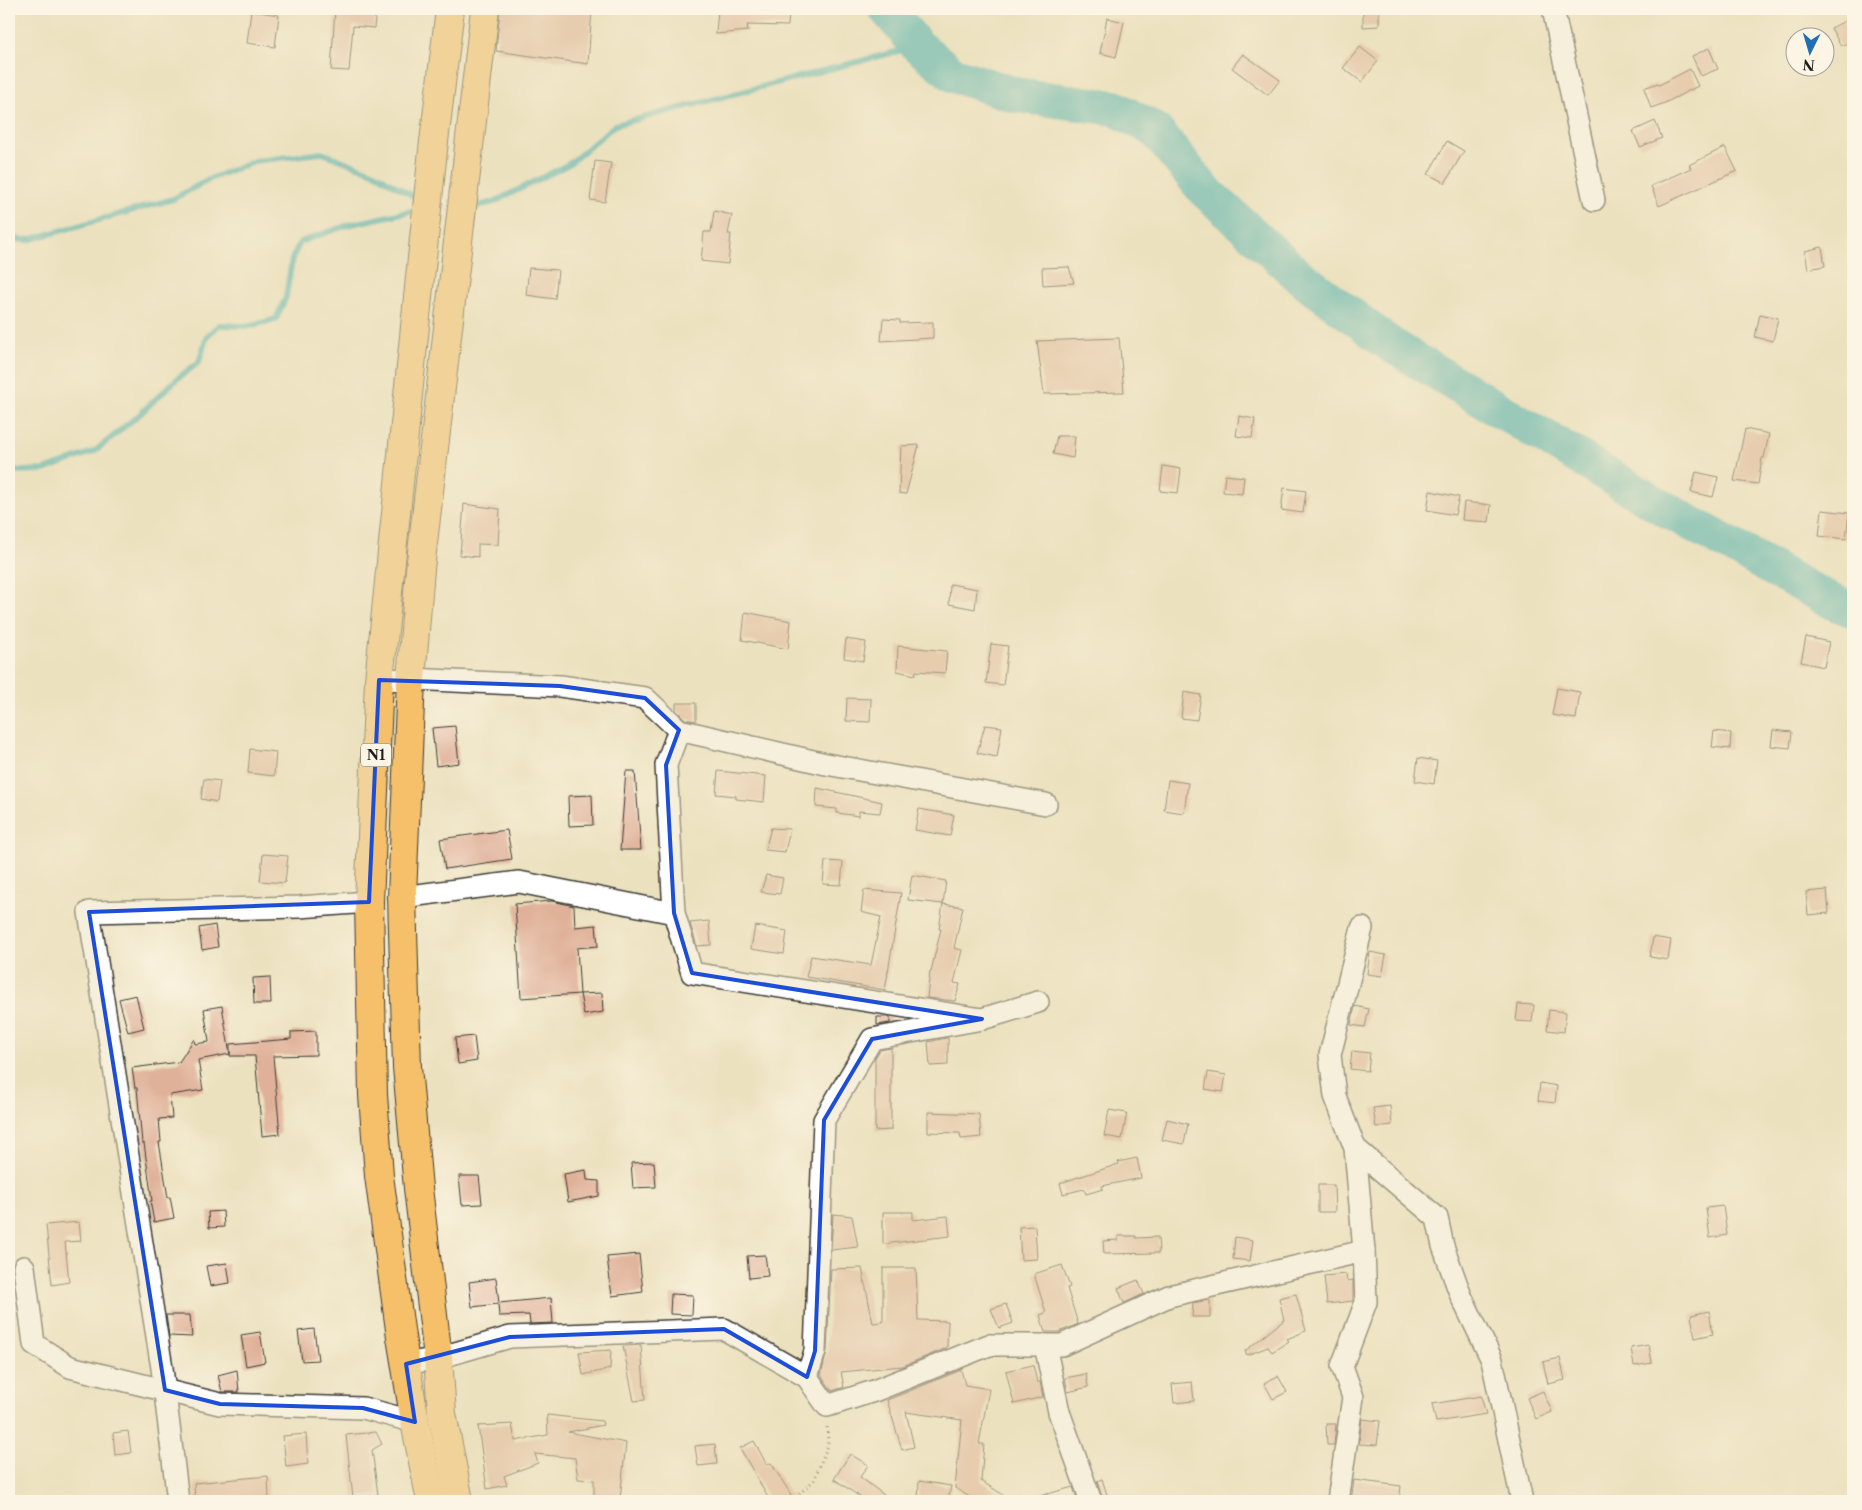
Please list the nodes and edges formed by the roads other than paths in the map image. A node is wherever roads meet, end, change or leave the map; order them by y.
1 (450, 9) edge
2 (485, 9) edge
3 (1553, 9) edge
4 (1594, 200) dead end
5 (411, 679) junction
6 (379, 680) junction
7 (679, 730) junction
8 (1046, 804) dead end
9 (402, 897) junction
10 (370, 902) junction
11 (674, 913) junction
12 (1362, 928) dead end
13 (1038, 1002) dead end
14 (982, 1019) junction
15 (1355, 1148) junction
16 (1364, 1251) junction
17 (24, 1266) dead end
18 (1045, 1345) junction
19 (438, 1358) junction
20 (406, 1364) junction
21 (807, 1377) junction
22 (165, 1390) junction
23 (415, 1422) junction
24 (178, 1501) edge
25 (431, 1501) edge
26 (459, 1501) edge
27 (1091, 1501) edge
28 (1338, 1501) edge
29 (1522, 1501) edge

1 - 6 main road, N1
2 - 5 main road, N1
3 - 4 street
5 - 6 street
5 - 7 street
5 - 9 main road, N1
6 - 10 main road, N1
7 - 8 street
7 - 11 street
9 - 11 street
9 - 19 main road, N1
10 - 20 main road, N1
10 - 22 street
11 - 14 street
12 - 15 street
13 - 14 street
14 - 21 street
15 - 16 street
15 - 29 street
16 - 18 street
16 - 28 street
17 - 22 street
18 - 21 street
18 - 27 street
19 - 20 street
19 - 21 street
19 - 26 main road, N1
20 - 23 main road, N1
22 - 23 street
22 - 24 street
23 - 25 main road, N1

